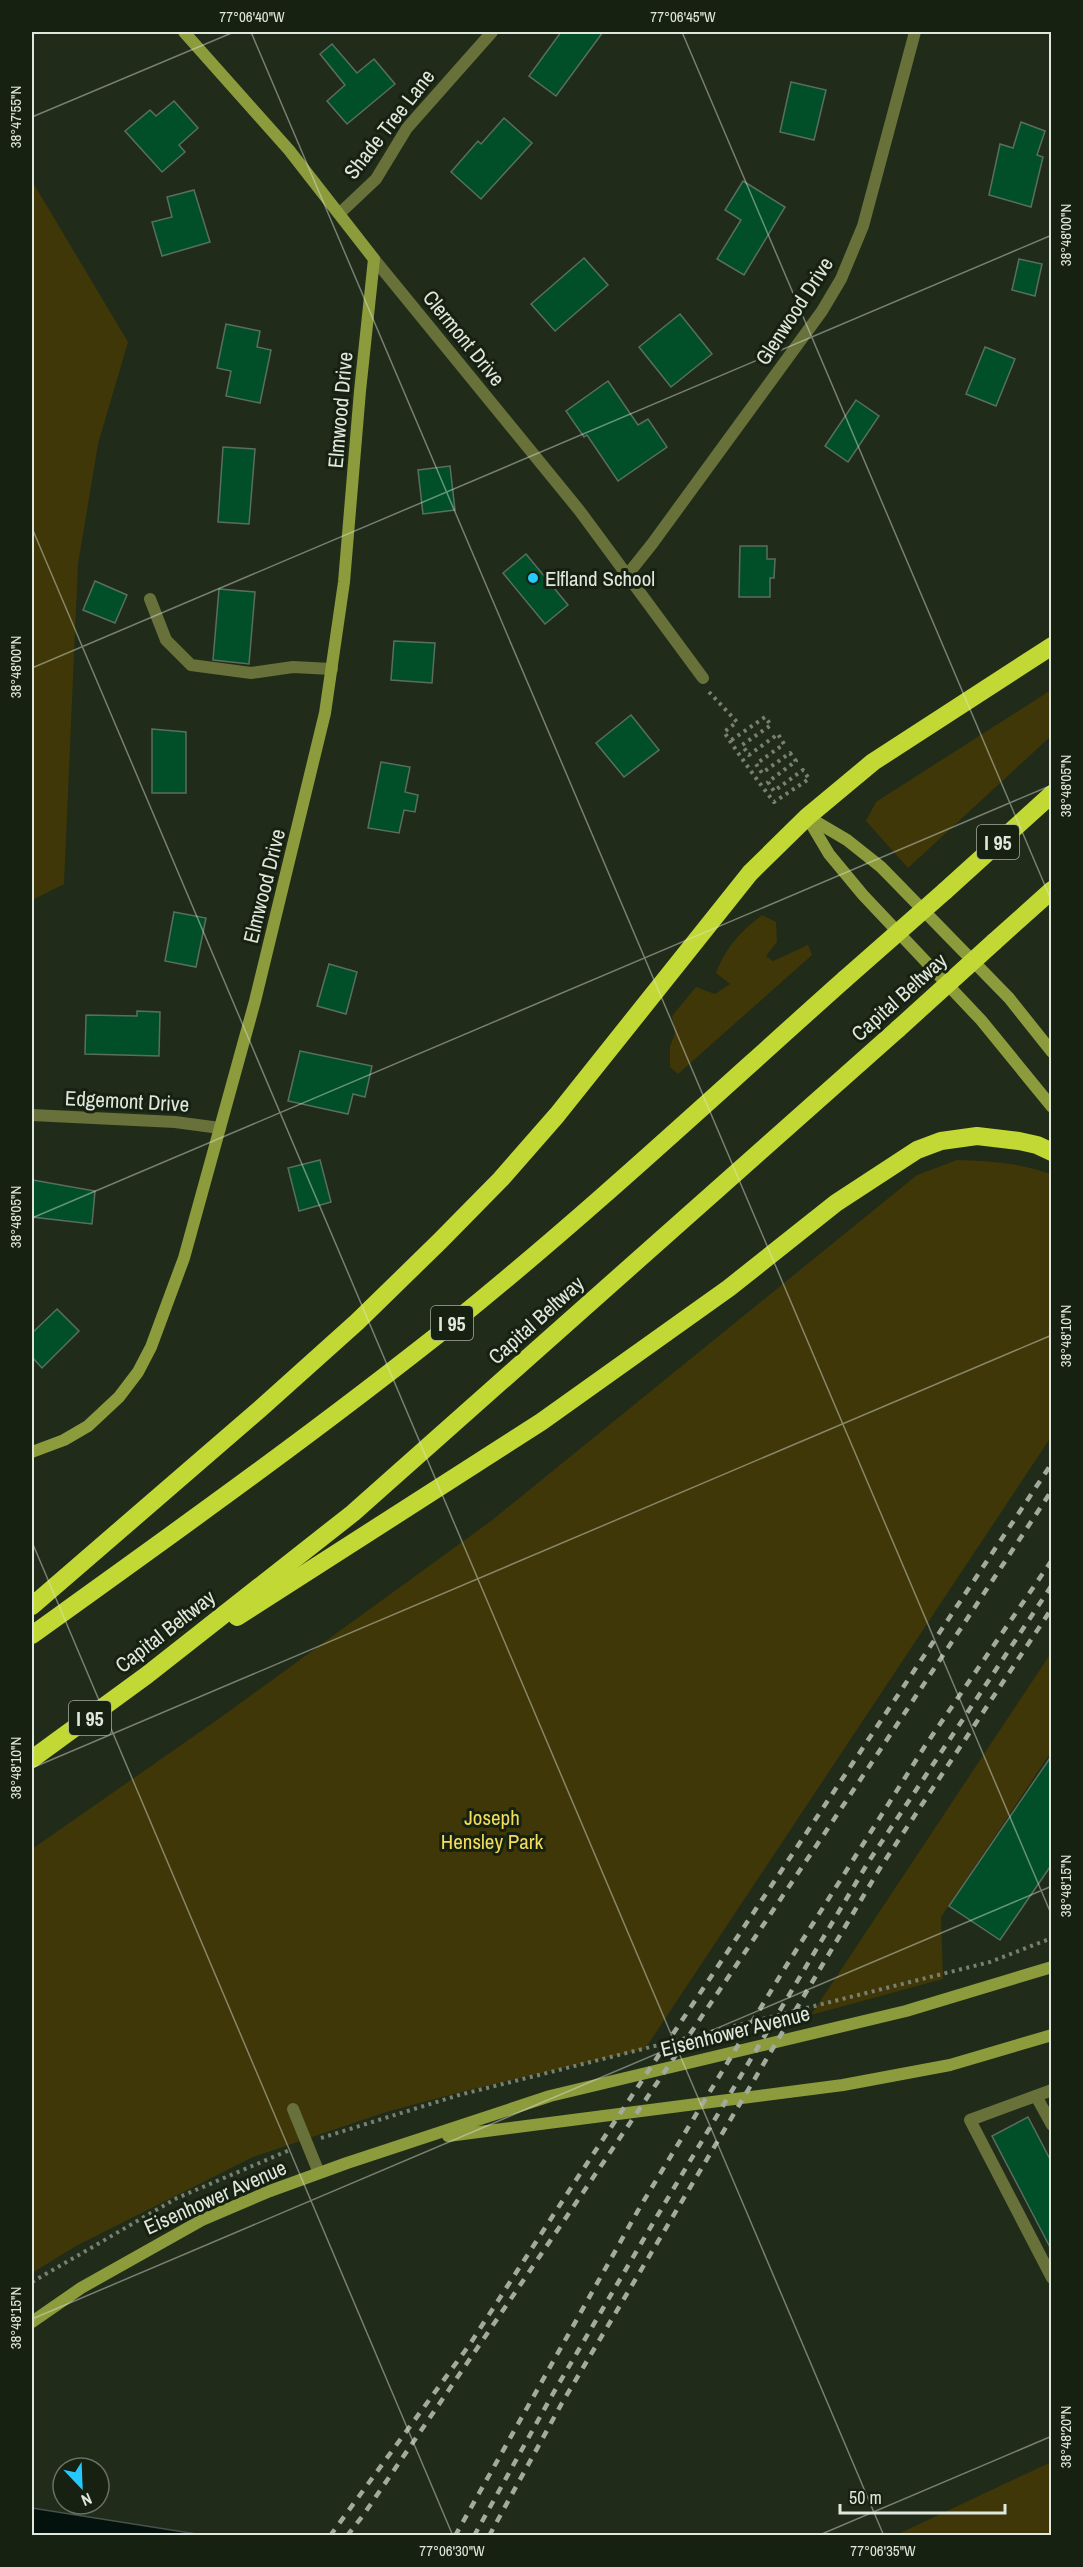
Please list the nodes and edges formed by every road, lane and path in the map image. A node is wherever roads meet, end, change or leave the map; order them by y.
1 (184, 32) edge
2 (492, 32) edge
3 (915, 32) edge
4 (340, 213) junction
5 (374, 259) junction
6 (628, 574) junction
7 (150, 599) dead end
8 (1052, 646) edge
9 (332, 669) junction
10 (703, 678) joint
11 (730, 741) junction
12 (1052, 794) edge
13 (807, 817) junction
14 (1052, 890) edge
15 (1052, 1052) edge
16 (1052, 1107) edge
17 (32, 1116) edge
18 (220, 1128) junction
19 (1052, 1152) edge
20 (32, 1452) edge
21 (32, 1606) edge
22 (32, 1635) edge
23 (147, 1675) junction
24 (32, 1759) edge
25 (1052, 1967) edge
26 (1052, 2035) edge
27 (1052, 2090) edge
28 (1036, 2096) junction
29 (292, 2109) dead end
30 (1052, 2125) edge
31 (429, 2137) junction
32 (319, 2173) junction
33 (1052, 2278) edge
34 (32, 2322) edge

1 - 4 main road, Clermont Drive
2 - 4 street, Shade Tree Lane
3 - 6 street, Glenwood Drive
4 - 5 main road, Clermont Drive
5 - 6 street, Clermont Drive
5 - 9 main road, Elmwood Drive
6 - 10 street, Clermont Drive
7 - 9 street
8 - 13 highway
9 - 18 main road, Elmwood Drive
10 - 11 path
11 - 11 path
12 - 22 highway, I 95, bridge
13 - 15 main road
13 - 16 main road
13 - 21 highway
14 - 23 highway, Capital Beltway / I 95, bridge
17 - 18 street, Edgemont Drive
18 - 20 main road, Elmwood Drive
19 - 23 highway
23 - 24 highway, Capital Beltway / I 95
25 - 31 main road, Eisenhower Avenue
26 - 31 main road, Eisenhower Avenue
27 - 28 street
28 - 30 street
28 - 33 street
29 - 32 street
31 - 32 main road, Eisenhower Avenue
32 - 34 main road, Eisenhower Avenue

